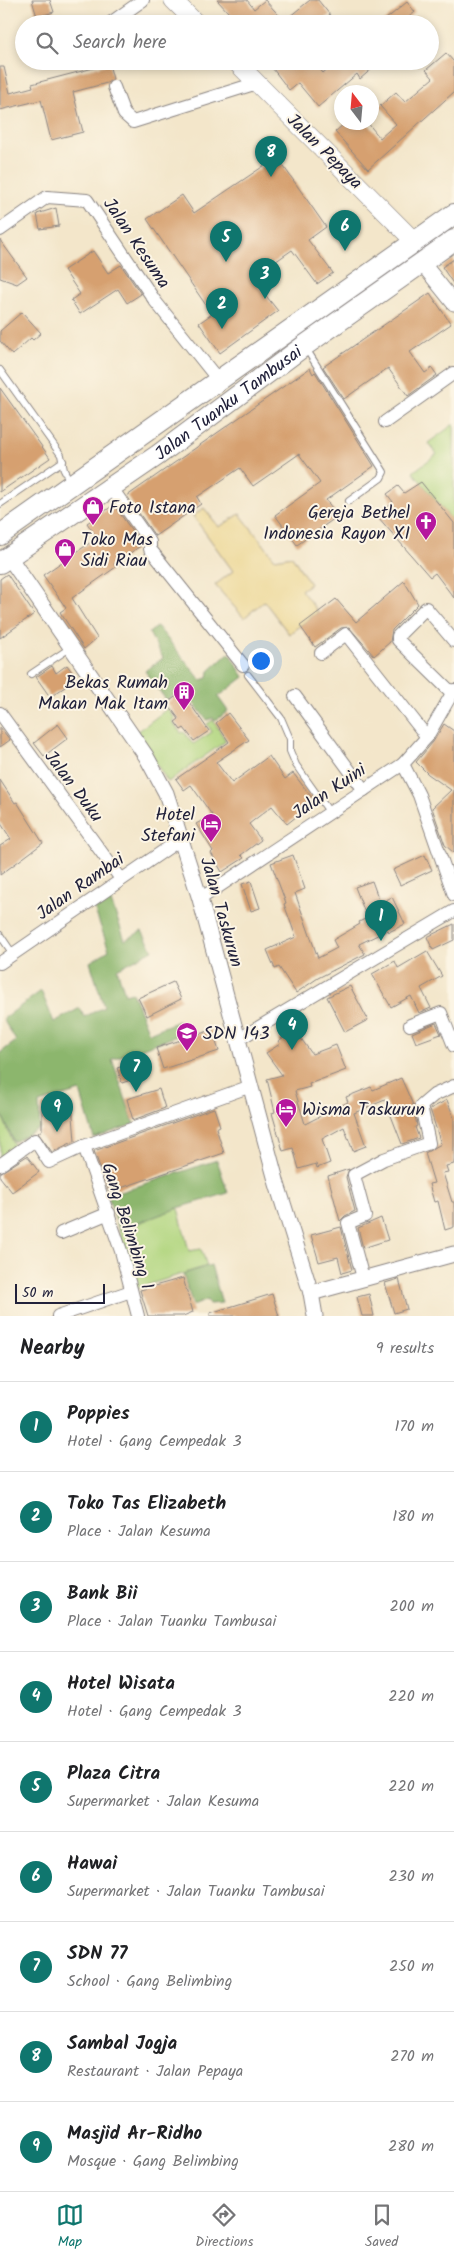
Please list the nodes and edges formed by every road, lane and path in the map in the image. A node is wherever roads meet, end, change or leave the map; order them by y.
1 (143, 0) edge
2 (173, 0) edge
3 (122, 15) edge
4 (188, 15) edge
5 (244, 70) edge
6 (257, 83) junction
7 (114, 87) dead end
8 (454, 214) edge
9 (0, 230) edge
10 (454, 240) edge
11 (415, 242) junction
12 (422, 263) junction
13 (454, 303) edge
14 (304, 346) junction
15 (0, 370) edge
16 (454, 373) edge
17 (219, 381) junction
18 (385, 422) dead end
19 (62, 461) junction
20 (72, 484) junction
21 (111, 487) junction
22 (349, 501) dead end
23 (0, 504) edge
24 (0, 535) edge
25 (4, 560) edge
26 (454, 641) edge
27 (71, 647) junction
28 (321, 653) dead end
29 (245, 670) joint
30 (31, 674) dead end
31 (453, 692) edge
32 (295, 696) dead end
33 (0, 713) edge
34 (427, 737) junction
35 (403, 764) junction
36 (364, 790) junction
37 (330, 813) junction
38 (181, 839) junction
39 (450, 873) edge
40 (121, 878) junction
41 (454, 895) edge
42 (200, 899) junction
43 (454, 911) edge
44 (0, 936) edge
45 (13, 954) junction
46 (0, 963) edge
47 (410, 1025) dead end
48 (239, 1039) junction
49 (454, 1046) edge
50 (251, 1086) junction
51 (454, 1086) edge
52 (84, 1146) junction
53 (0, 1165) edge
54 (109, 1212) junction
55 (61, 1233) dead end
56 (454, 1254) edge
57 (363, 1278) junction
58 (131, 1290) junction
59 (311, 1293) junction
60 (58, 1316) edge
61 (138, 1316) edge
62 (315, 1316) edge

1 - 3 street
2 - 4 main road
5 - 6 main road, Jalan Pepaya
6 - 7 street
6 - 11 main road, Jalan Pepaya
8 - 11 main road, Jalan Tuanku Tambusai
9 - 17 street, Jalan Kesuma
10 - 12 main road, Jalan Tuanku Tambusai
11 - 17 main road, Jalan Tuanku Tambusai
12 - 13 street
12 - 14 main road, Jalan Tuanku Tambusai
14 - 21 main road, Jalan Tuanku Tambusai
14 - 22 lane
15 - 19 lane
16 - 18 street
17 - 20 main road, Jalan Tuanku Tambusai
19 - 20 lane
19 - 23 lane
20 - 24 main road, Jalan Tuanku Tambusai
21 - 25 main road, Jalan Tuanku Tambusai
21 - 29 street
25 - 27 street, Jalan Taskurun
26 - 31 street
27 - 30 lane
27 - 38 street, Jalan Taskurun
28 - 34 street
29 - 37 lane
31 - 34 street, Jalan Kuini
32 - 36 street
33 - 40 street, Jalan Duku
34 - 35 street, Jalan Kuini
35 - 36 street, Jalan Kuini
35 - 39 street
36 - 37 street, Jalan Kuini
37 - 42 street, Jalan Kuini
38 - 40 street, Jalan Rambai
38 - 42 street, Jalan Taskurun
39 - 41 street
40 - 45 street, Jalan Rambai
42 - 48 street, Jalan Taskurun
43 - 48 street
44 - 45 lane
45 - 46 street, Jalan Rambai
47 - 49 street
48 - 50 street, Jalan Taskurun
50 - 52 street
50 - 59 street, Jalan Taskurun
51 - 57 street
52 - 53 street
52 - 54 street, Gang Belimbing 1
54 - 55 street
54 - 58 street, Gang Belimbing 1
56 - 57 street
57 - 59 street
58 - 60 street
58 - 61 street, Gang Belimbing 1
59 - 62 street, Jalan Taskurun

